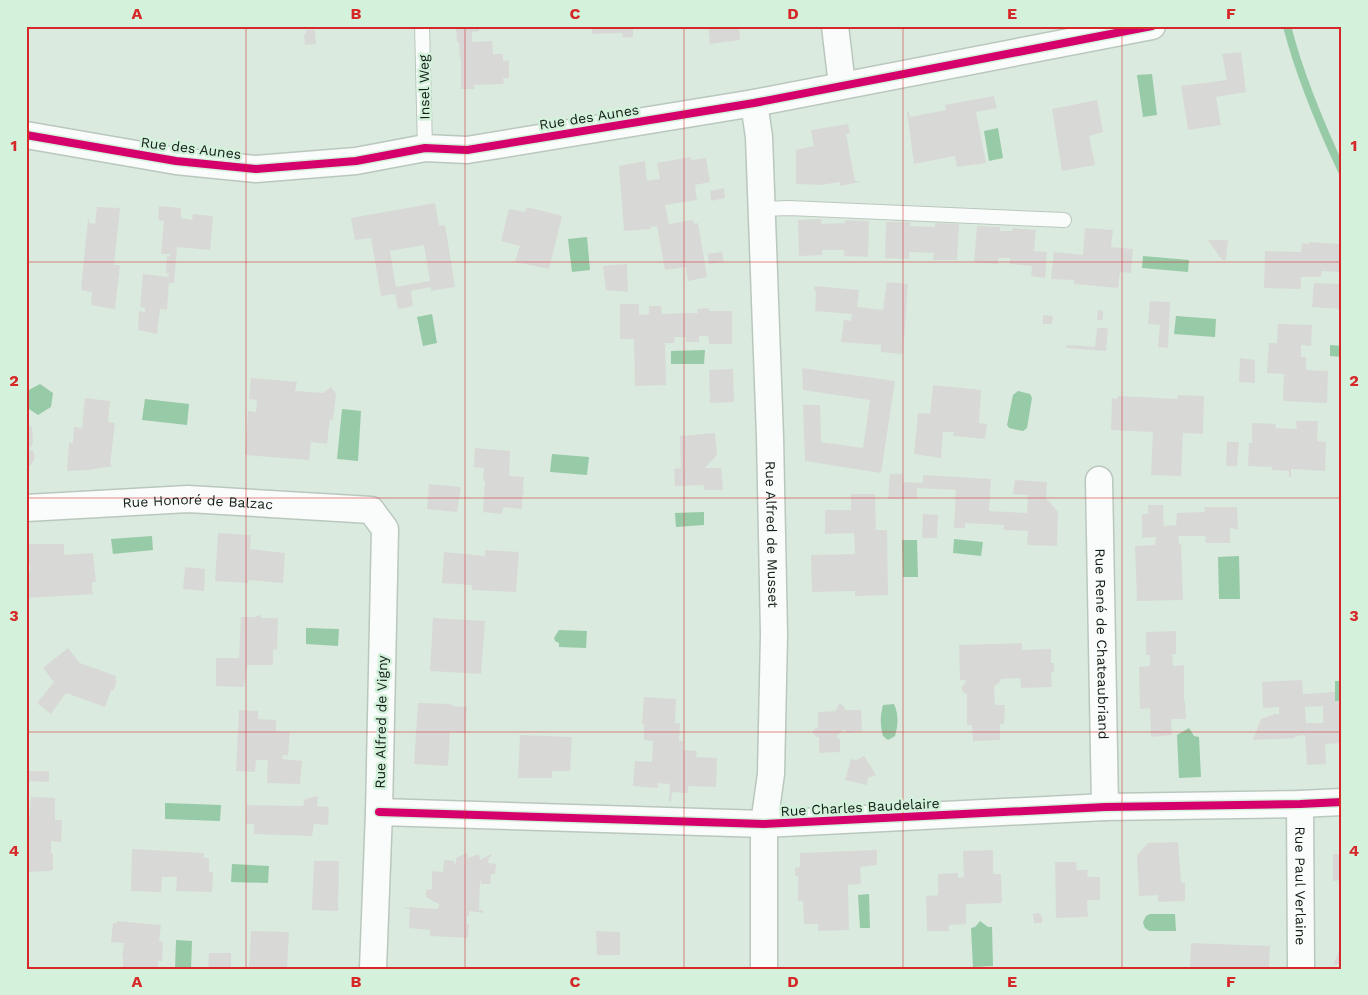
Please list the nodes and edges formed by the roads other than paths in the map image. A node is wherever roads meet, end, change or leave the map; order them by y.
1 (422, 26) edge
2 (836, 26) edge
3 (1152, 26) edge
4 (842, 85) junction
5 (754, 102) junction
6 (26, 135) edge
7 (426, 148) junction
8 (762, 209) junction
9 (1064, 220) dead end
10 (1099, 480) dead end
11 (26, 508) edge
12 (371, 510) joint
13 (1342, 802) edge
14 (1300, 804) junction
15 (1104, 807) junction
16 (379, 812) junction
17 (764, 824) junction
18 (372, 969) edge
19 (764, 969) edge
20 (1301, 969) edge

1 - 7 lane, Insel Weg
2 - 4 street
3 - 4 street, Rue des Aunes
4 - 5 street, Rue des Aunes
5 - 7 street, Rue des Aunes
5 - 8 street, Rue Alfred de Musset
6 - 7 street, Rue des Aunes
8 - 9 lane
8 - 17 street, Rue Alfred de Musset
10 - 15 street, Rue René de Chateaubriand
11 - 12 street, Rue Honoré de Balzac
12 - 16 street, Rue Alfred de Vigny
13 - 14 street, Rue Charles Baudelaire
14 - 15 street, Rue Charles Baudelaire
14 - 20 street, Rue Paul Verlaine
15 - 17 street, Rue Charles Baudelaire
16 - 17 street, Rue Charles Baudelaire
16 - 18 street, Rue Alfred de Vigny
17 - 19 street, Rue Alfred de Musset

